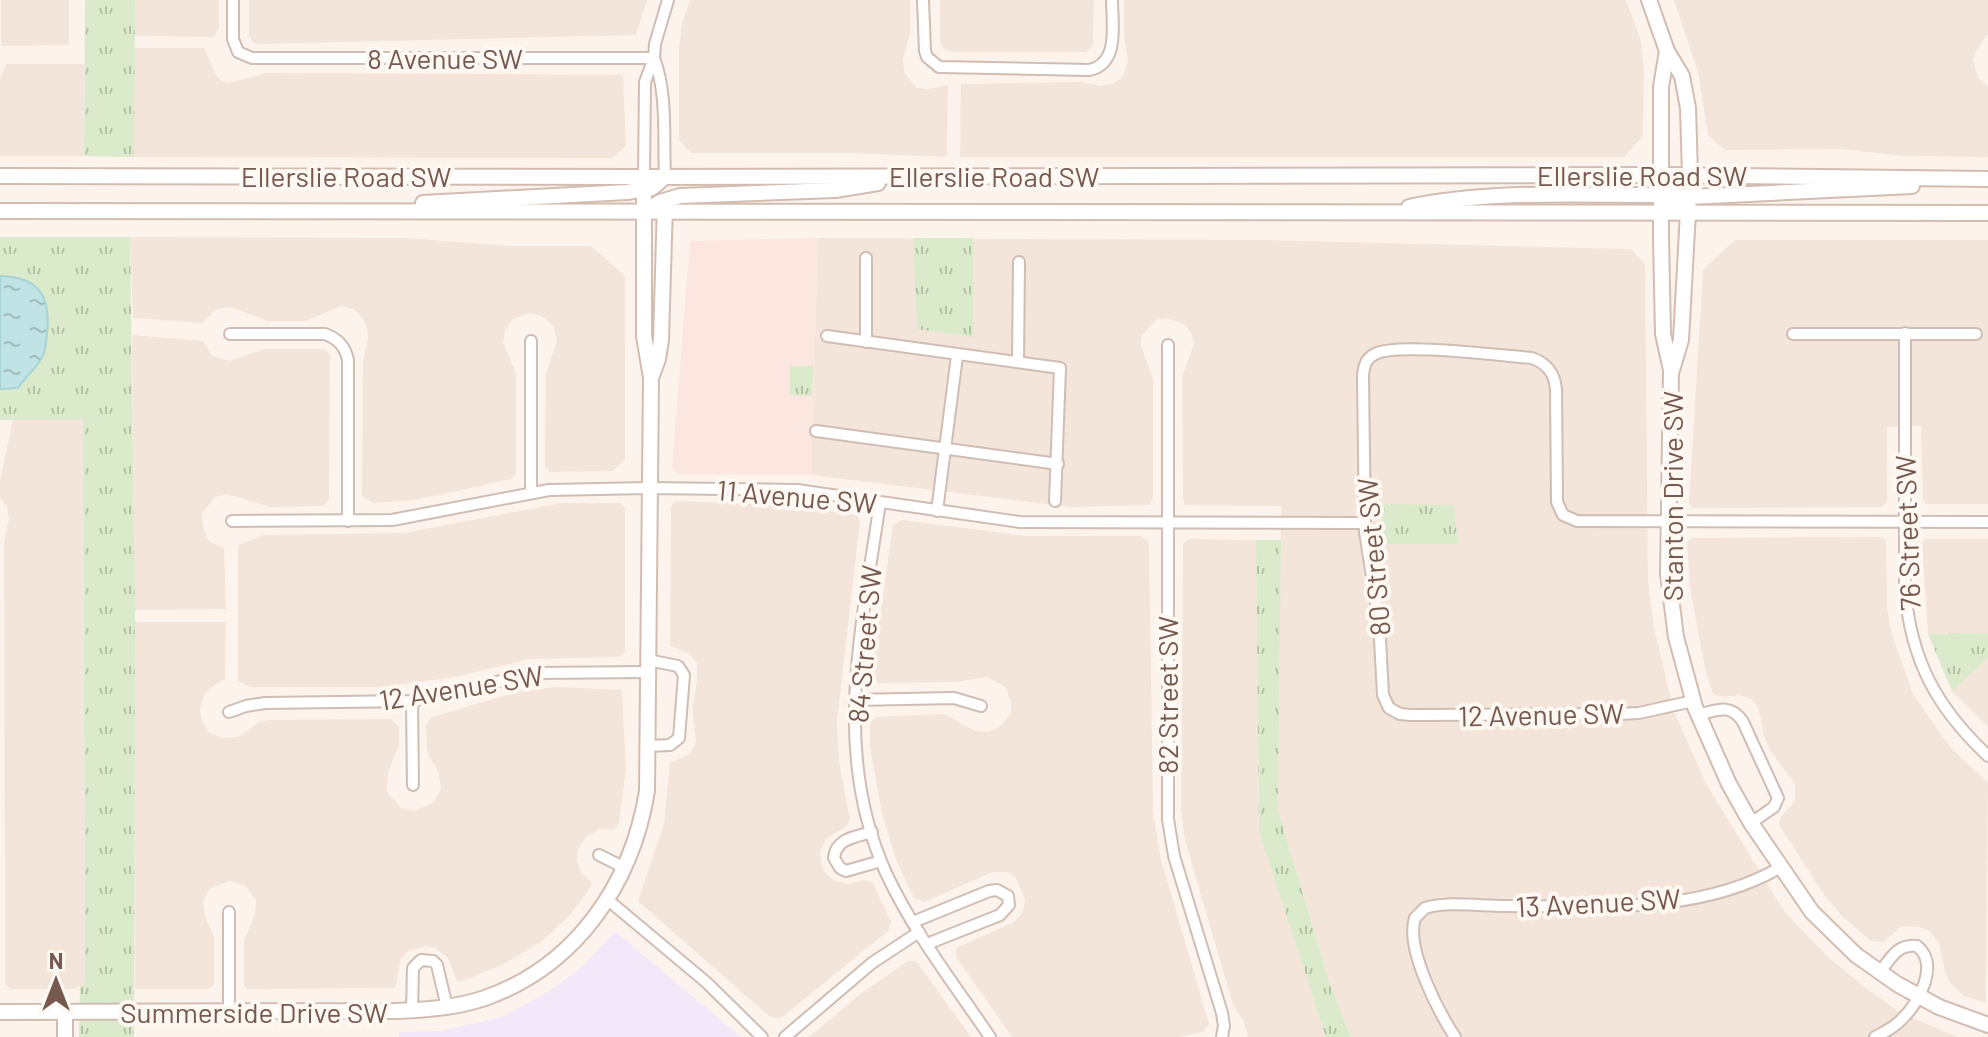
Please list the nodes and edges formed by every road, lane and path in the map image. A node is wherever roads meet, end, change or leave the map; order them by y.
1 (233, 0) edge
2 (668, 0) edge
3 (923, 0) edge
4 (1112, 0) edge
5 (1649, 0) edge
6 (1667, 51) junction
7 (654, 58) junction
8 (1661, 175) junction
9 (1690, 175) junction
10 (0, 176) edge
11 (925, 176) junction
12 (665, 177) junction
13 (1955, 179) junction
14 (1988, 179) edge
15 (644, 183) junction
16 (1662, 195) junction
17 (1689, 197) junction
18 (665, 206) junction
19 (379, 210) junction
20 (0, 211) edge
21 (643, 213) junction
22 (1377, 213) junction
23 (1661, 213) junction
24 (1688, 213) junction
25 (1988, 213) edge
26 (866, 258) dead end
27 (1019, 262) dead end
28 (1905, 333) junction
29 (230, 334) dead end
30 (1793, 334) dead end
31 (1976, 334) dead end
32 (827, 336) dead end
33 (531, 341) dead end
34 (866, 342) junction
35 (1168, 345) dead end
36 (957, 356) junction
37 (1018, 362) junction
38 (1671, 370) junction
39 (651, 378) junction
40 (816, 431) dead end
41 (946, 450) junction
42 (1058, 464) junction
43 (649, 488) junction
44 (531, 492) junction
45 (1055, 501) dead end
46 (880, 502) junction
47 (937, 511) junction
48 (232, 521) dead end
49 (348, 521) junction
50 (1667, 522) junction
51 (1905, 522) junction
52 (1988, 522) edge
53 (1168, 523) junction
54 (1364, 523) junction
55 (648, 666) junction
56 (854, 700) junction
57 (412, 701) junction
58 (981, 706) dead end
59 (1389, 708) joint
60 (1696, 708) junction
61 (229, 712) dead end
62 (648, 746) junction
63 (1988, 756) edge
64 (413, 785) dead end
65 (1751, 823) junction
66 (872, 832) junction
67 (599, 855) dead end
68 (881, 861) junction
69 (1781, 867) junction
70 (625, 868) junction
71 (608, 900) junction
72 (229, 912) dead end
73 (916, 927) junction
74 (927, 944) junction
75 (1880, 972) junction
76 (1917, 995) junction
77 (447, 1007) junction
78 (229, 1011) junction
79 (412, 1011) junction
80 (0, 1012) edge
81 (65, 1012) junction
82 (1988, 1025) edge
83 (65, 1037) edge
84 (762, 1037) edge
85 (785, 1037) edge
86 (990, 1037) edge
87 (1222, 1037) edge
88 (1455, 1037) edge
89 (1875, 1037) edge

1 - 7 street, 8 Avenue SW
2 - 7 street
3 - 4 street
5 - 6 main road, Stanton Drive SW
6 - 8 main road, Stanton Drive SW
6 - 9 main road, Stanton Drive SW
7 - 12 street
7 - 15 street
8 - 9 main road, Ellerslie Road SW
8 - 11 main road, Ellerslie Road SW
8 - 16 main road, Stanton Drive SW
9 - 13 main road, Ellerslie Road SW
9 - 16 main road
9 - 17 main road, Stanton Drive SW
10 - 15 main road, Ellerslie Road SW
11 - 12 main road, Ellerslie Road SW
11 - 18 main road
12 - 15 main road
12 - 18 main road, Summerside Drive SW
13 - 14 main road, Ellerslie Road SW
13 - 17 main road
15 - 19 main road
15 - 21 main road, Summerside Drive SW
16 - 22 main road
16 - 23 main road, Stanton Drive SW
17 - 23 main road
17 - 24 main road, Stanton Drive SW
18 - 21 main road
18 - 22 main road, Ellerslie Road SW
18 - 39 main road, Summerside Drive SW
19 - 20 main road, Ellerslie Road SW
19 - 21 main road, Ellerslie Road SW
21 - 39 main road, Summerside Drive SW
22 - 23 main road, Ellerslie Road SW
23 - 24 main road, Ellerslie Road SW
23 - 38 main road, Stanton Drive SW
24 - 25 main road, Ellerslie Road SW
24 - 38 main road, Stanton Drive SW
26 - 34 street
27 - 37 street
28 - 30 street
28 - 31 street
28 - 51 street, 76 Street SW
29 - 49 street
32 - 34 street
33 - 44 street
34 - 36 street
35 - 53 street, 82 Street SW
36 - 37 street
36 - 41 street
37 - 42 street
38 - 50 main road, Stanton Drive SW
39 - 43 main road, Summerside Drive SW
40 - 41 street
41 - 42 street
41 - 47 street
42 - 45 street
43 - 44 street, 11 Avenue SW
43 - 46 street, 11 Avenue SW
43 - 55 main road, Summerside Drive SW
44 - 49 street, 11 Avenue SW
46 - 47 street, 11 Avenue SW
46 - 56 street, 84 Street SW
47 - 53 street, 11 Avenue SW
48 - 49 street, 11 Avenue SW
50 - 51 street
50 - 54 street, 80 Street SW
50 - 60 main road, Stanton Drive SW
51 - 52 street
51 - 63 street, 76 Street SW
53 - 54 street, 11 Avenue SW
53 - 87 street, 82 Street SW
54 - 59 street, 80 Street SW
55 - 57 street, 12 Avenue SW
55 - 62 main road, Summerside Drive SW
55 - 62 street
56 - 58 street
56 - 66 street, 84 Street SW
57 - 61 street, 12 Avenue SW
57 - 64 street
59 - 60 street, 12 Avenue SW
60 - 65 main road, Stanton Drive SW
60 - 65 street
62 - 70 main road, Summerside Drive SW
65 - 69 main road, Stanton Drive SW
66 - 68 street, 84 Street SW
66 - 68 street
67 - 70 street
68 - 73 street, 84 Street SW
69 - 75 main road, Stanton Drive SW
69 - 88 street, 13 Avenue SW
70 - 71 main road, Summerside Drive SW
71 - 77 main road, Summerside Drive SW
71 - 84 street
72 - 78 street
73 - 74 street, 84 Street SW
73 - 74 street
73 - 85 street
74 - 86 street, 84 Street SW
75 - 76 main road, Stanton Drive SW
75 - 76 street
76 - 82 main road, Stanton Drive SW
76 - 89 street
77 - 79 main road, Summerside Drive SW
77 - 79 street, Summerside Drive SW
78 - 79 main road, Summerside Drive SW
78 - 81 main road, Summerside Drive SW
80 - 81 main road, Summerside Drive SW
81 - 83 main road

